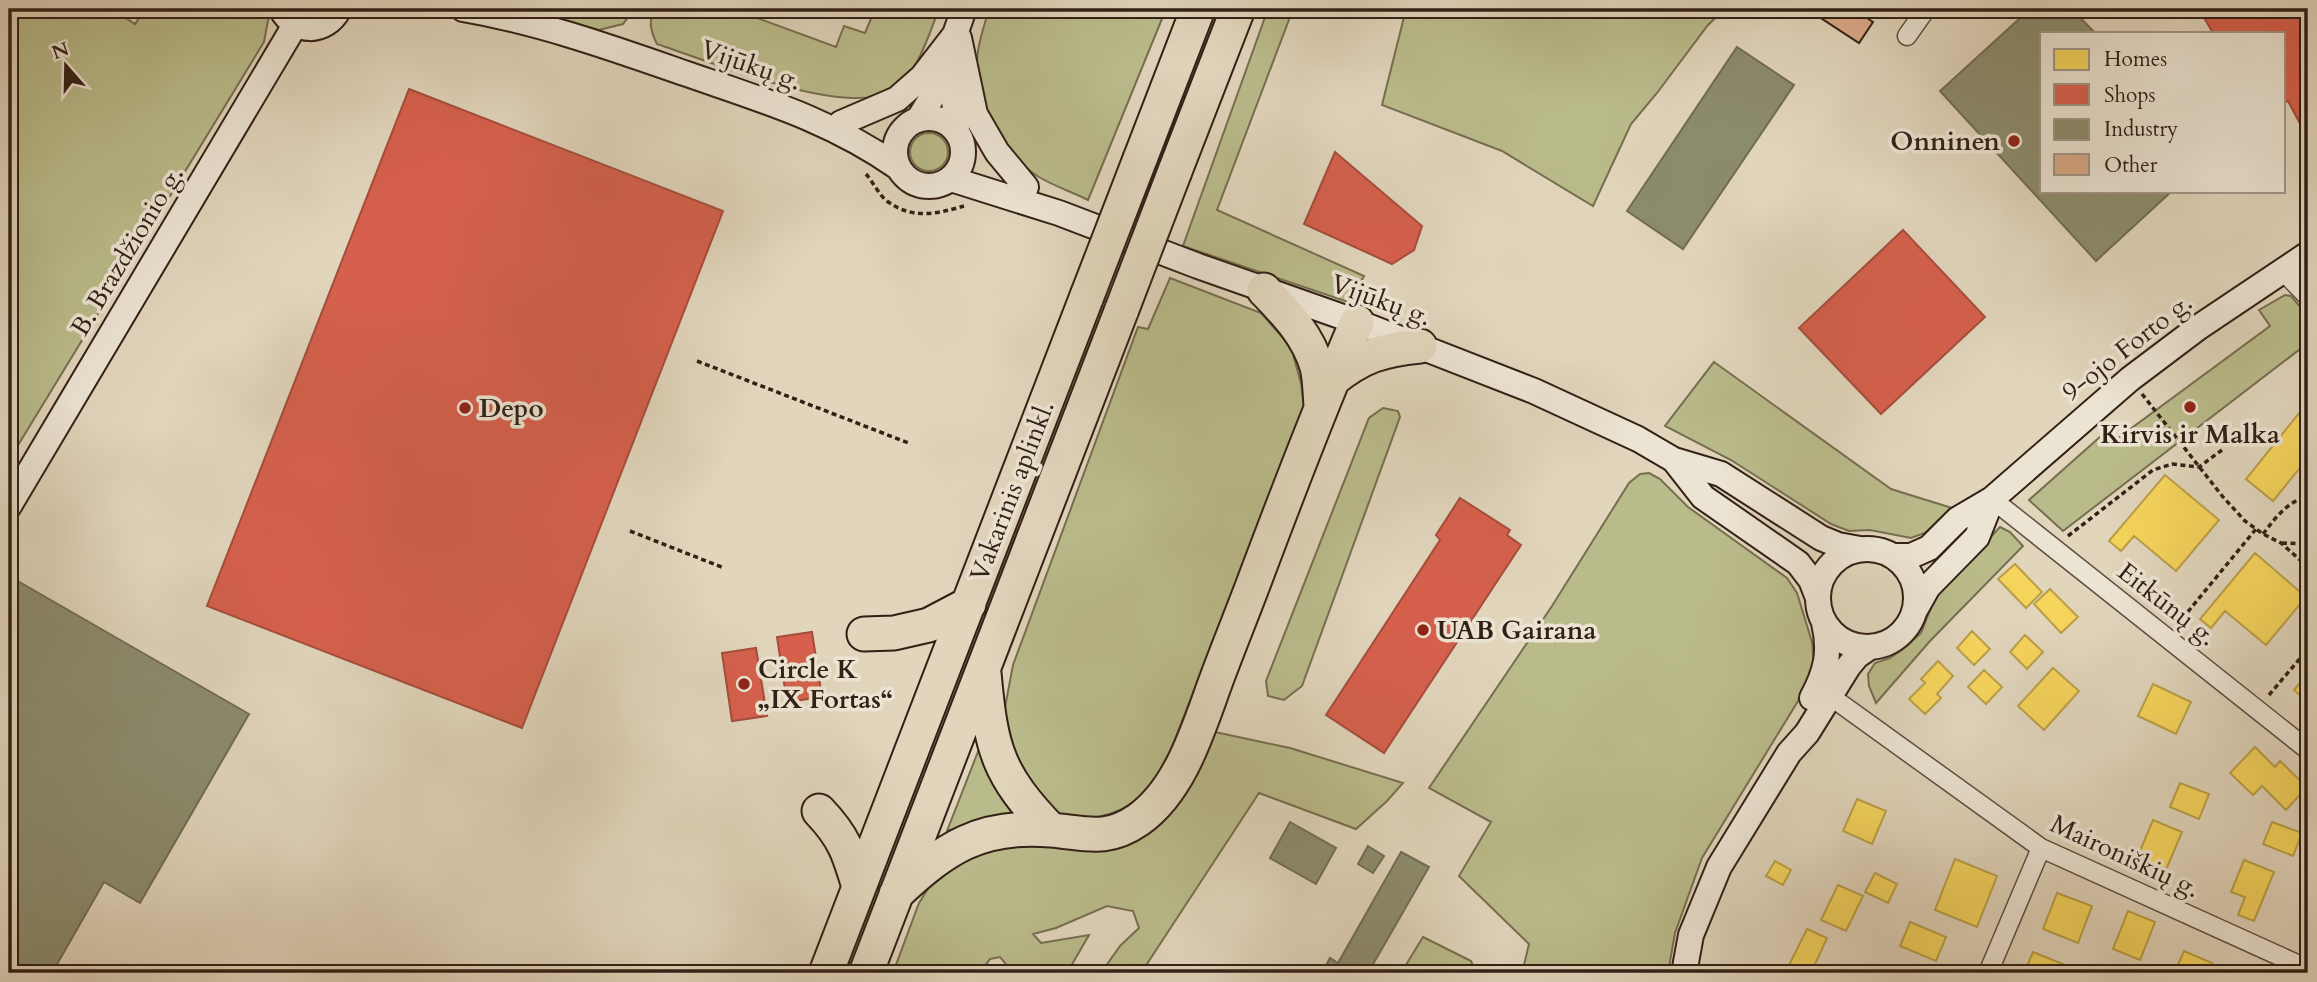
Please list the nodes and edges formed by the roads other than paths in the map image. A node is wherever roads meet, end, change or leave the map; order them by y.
1 (339, 9) edge
2 (463, 9) edge
3 (1198, 9) edge
4 (1238, 9) edge
5 (1926, 9) edge
6 (288, 17) edge
7 (959, 26) edge
8 (1907, 36) dead end
9 (829, 121) junction
10 (913, 122) junction
11 (959, 135) junction
12 (899, 168) junction
13 (951, 178) junction
14 (1026, 187) junction
15 (1059, 213) junction
16 (2308, 254) edge
17 (2282, 270) junction
18 (1264, 290) junction
19 (2308, 297) edge
20 (1357, 322) junction
21 (1420, 346) junction
22 (1326, 393) junction
23 (1674, 460) junction
24 (1992, 499) junction
25 (9, 506) edge
26 (1860, 549) junction
27 (1894, 556) junction
28 (1818, 598) junction
29 (969, 604) junction
30 (1915, 610) junction
31 (1824, 623) junction
32 (864, 634) dead end
33 (1870, 647) junction
34 (984, 668) junction
35 (1826, 688) junction
36 (2308, 751) edge
37 (819, 811) dead end
38 (1051, 830) junction
39 (2041, 848) junction
40 (859, 887) junction
41 (896, 894) junction
42 (2308, 969) edge
43 (826, 973) edge
44 (866, 973) edge
45 (1684, 973) edge
46 (1987, 973) edge

1 - 6 main road
2 - 9 main road, Vijūkų g.
3 - 29 highway, Vakarinis aplinkl., bridge
4 - 34 highway, Vakarinis aplinkl., bridge
5 - 8 street
6 - 25 main road, B. Brazdžionio g.
7 - 9 main road
7 - 10 main road
7 - 11 main road
7 - 14 main road
9 - 10 main road, Vijūkų g.
9 - 12 main road, Vijūkų g.
10 - 11 main road
10 - 12 main road
11 - 13 main road
11 - 14 main road, Vijūkų g.
12 - 13 main road
13 - 15 main road, Vijūkų g.
14 - 15 main road, Vijūkų g.
15 - 18 main road, Vijūkų g.
16 - 17 main road, 9-ojo Forto g.
17 - 19 street
17 - 24 main road, 9-ojo Forto g.
18 - 20 main road, Vijūkų g.
18 - 22 highway
20 - 21 main road, Vijūkų g.
20 - 22 highway
21 - 22 highway
21 - 23 main road, Vijūkų g.
22 - 38 highway
23 - 26 main road, Vijūkų g.
23 - 28 main road, Vijūkų g.
24 - 27 main road, 9-ojo Forto g.
24 - 30 main road, 9-ojo Forto g.
24 - 36 street, Eitkūnų g.
26 - 27 main road
26 - 28 main road
27 - 30 main road
28 - 31 main road
29 - 32 highway
29 - 40 highway, Vakarinis aplinkl.
30 - 33 main road
31 - 33 main road
31 - 35 main road
33 - 35 main road
34 - 38 highway
34 - 41 highway, Vakarinis aplinkl.
35 - 39 street, Maironiškių g.
35 - 45 main road
37 - 40 highway
38 - 41 highway
39 - 42 street, Maironiškių g.
39 - 46 street
40 - 43 highway, Vakarinis aplinkl.
41 - 44 highway, Vakarinis aplinkl.

